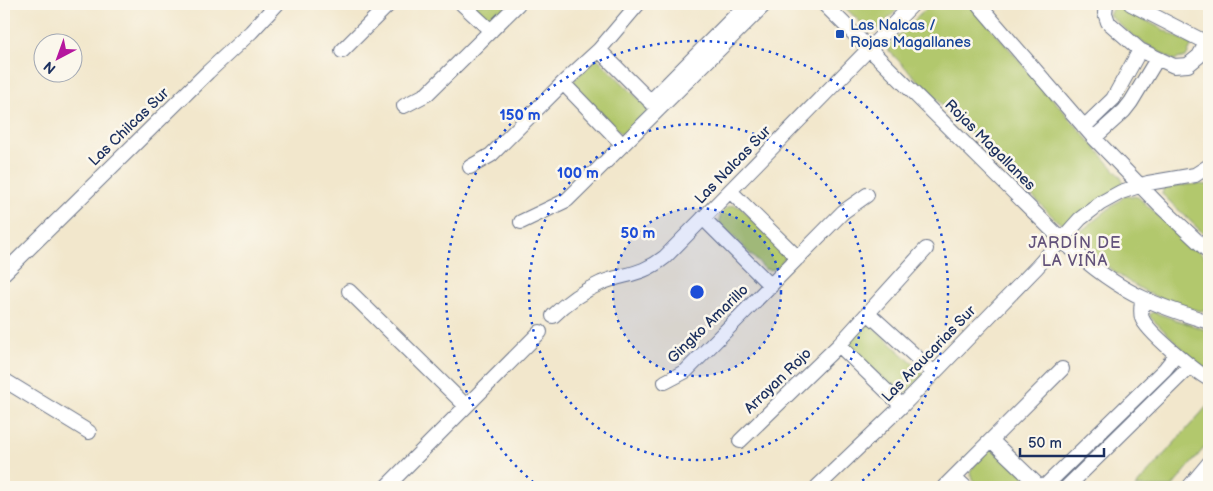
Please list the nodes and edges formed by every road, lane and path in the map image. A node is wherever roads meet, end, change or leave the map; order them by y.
1 (277, 4) edge
2 (389, 4) edge
3 (462, 4) edge
4 (518, 4) edge
5 (638, 4) edge
6 (746, 4) edge
7 (765, 4) edge
8 (824, 4) edge
9 (913, 4) edge
10 (978, 4) edge
11 (1106, 4) edge
12 (1140, 6) edge
13 (491, 31) junction
14 (1208, 40) edge
15 (870, 48) junction
16 (342, 50) dead end
17 (599, 50) junction
18 (1140, 50) junction
19 (1157, 59) junction
20 (563, 83) junction
21 (404, 106) dead end
22 (654, 106) junction
23 (1084, 127) junction
24 (1094, 138) junction
25 (624, 145) junction
26 (470, 166) dead end
27 (1209, 166) edge
28 (1195, 175) junction
29 (1209, 178) edge
30 (1140, 186) junction
31 (730, 190) junction
32 (867, 195) dead end
33 (703, 218) junction
34 (521, 222) dead end
35 (1061, 238) junction
36 (926, 249) dead end
37 (1209, 252) edge
38 (798, 258) junction
39 (4, 273) edge
40 (771, 286) junction
41 (349, 291) dead end
42 (1142, 298) junction
43 (868, 314) junction
44 (553, 316) dead end
45 (1209, 322) edge
46 (540, 332) dead end
47 (839, 345) junction
48 (1176, 355) junction
49 (1190, 366) junction
50 (1062, 369) dead end
51 (934, 372) junction
52 (1209, 379) edge
53 (4, 380) edge
54 (665, 382) dead end
55 (466, 406) junction
56 (902, 406) junction
57 (89, 432) dead end
58 (991, 440) junction
59 (740, 441) dead end
60 (1209, 463) edge
61 (954, 477) junction
62 (386, 487) edge
63 (817, 487) edge
64 (944, 487) edge
65 (965, 487) edge
66 (1042, 487) edge
67 (1068, 487) edge
68 (1189, 487) edge

1 - 39 street, Las Chilcas Sur
2 - 16 street
3 - 13 street
4 - 13 street
5 - 17 street
6 - 22 street
7 - 22 street
8 - 15 street, Rojas Magallanes
9 - 15 street, Las Nalcas Sur
10 - 23 street
11 - 18 street
12 - 14 street
13 - 21 street
14 - 19 street
15 - 31 street, Las Nalcas Sur
15 - 35 street, Rojas Magallanes
17 - 20 street
17 - 22 street
18 - 19 street
18 - 23 street
19 - 24 street
20 - 25 street
20 - 26 street
22 - 25 street
23 - 24 street
24 - 30 street
25 - 34 street
27 - 28 street
28 - 29 street
28 - 30 street, Las Araucarias Sur
30 - 35 street, Las Araucarias Sur
30 - 37 street
31 - 33 street, Las Nalcas Sur
31 - 38 street
32 - 38 street, Gingko Amarillo
33 - 40 street, Gingko Amarillo
33 - 44 street, Las Nalcas Sur
35 - 42 street, Rojas Magallanes
35 - 51 street, Las Araucarias Sur
36 - 43 street, Arrayan Rojo
38 - 40 street, Gingko Amarillo
40 - 54 street, Gingko Amarillo
41 - 55 street
42 - 45 street, Rojas Magallanes
42 - 48 street
43 - 47 street, Arrayan Rojo
43 - 51 street
46 - 55 street
47 - 56 street
47 - 59 street, Arrayan Rojo
48 - 49 street
48 - 66 street
49 - 52 street
49 - 67 street
50 - 58 street
51 - 56 street, Las Araucarias Sur
53 - 57 street
55 - 62 street
56 - 63 street, Las Araucarias Sur
58 - 61 street
58 - 66 street
60 - 68 street
61 - 64 street
61 - 65 street

